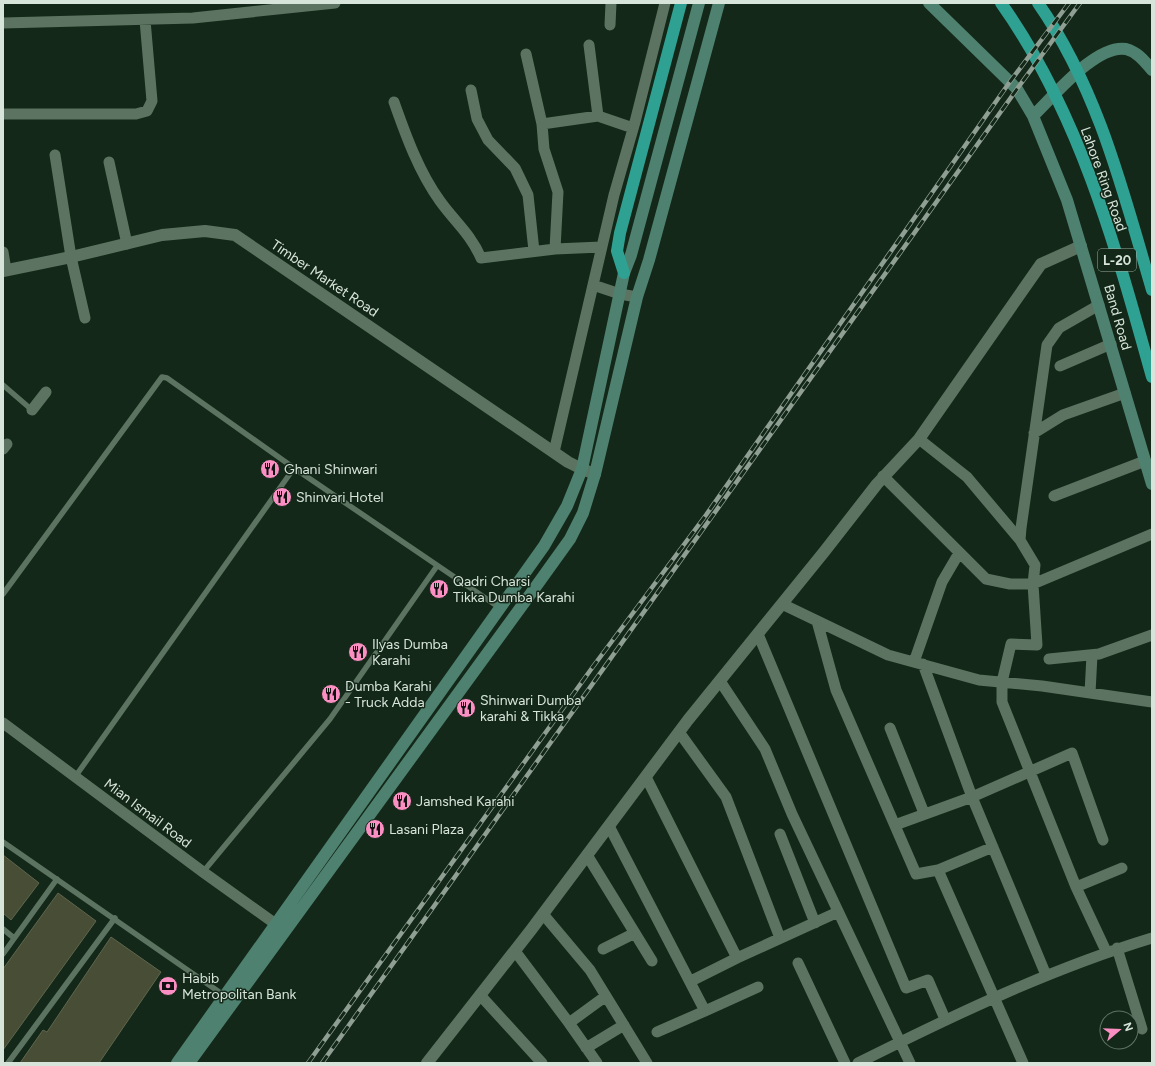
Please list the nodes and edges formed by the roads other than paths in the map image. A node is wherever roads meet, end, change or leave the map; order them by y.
1 (335, 3) edge
2 (611, 3) edge
3 (665, 3) edge
4 (682, 3) edge
5 (699, 3) edge
6 (719, 3) edge
7 (928, 3) edge
8 (1001, 3) edge
9 (1038, 3) edge
10 (145, 20) junction
11 (3, 24) edge
12 (610, 25) dead end
13 (590, 45) dead end
14 (526, 54) dead end
15 (1152, 70) edge
16 (471, 90) dead end
17 (394, 102) dead end
18 (3, 114) edge
19 (598, 116) junction
20 (1033, 116) junction
21 (542, 124) junction
22 (634, 128) junction
23 (55, 155) dead end
24 (109, 162) dead end
25 (127, 244) junction
26 (1082, 246) junction
27 (601, 247) junction
28 (555, 248) junction
29 (534, 251) junction
30 (617, 251) junction
31 (3, 252) edge
32 (631, 255) junction
33 (71, 257) junction
34 (649, 260) junction
35 (4, 271) edge
36 (624, 273) junction
37 (593, 285) junction
38 (1152, 290) edge
39 (620, 294) junction
40 (637, 297) junction
41 (1099, 305) junction
42 (85, 318) dead end
43 (1111, 344) junction
44 (1060, 366) dead end
45 (1152, 377) edge
46 (3, 385) edge
47 (46, 392) dead end
48 (1125, 392) junction
49 (32, 410) joint
50 (1034, 433) junction
51 (919, 439) junction
52 (554, 452) junction
53 (1145, 460) junction
54 (294, 468) junction
55 (582, 469) junction
56 (595, 474) junction
57 (883, 476) junction
58 (1152, 484) edge
59 (1054, 496) dead end
60 (1152, 534) edge
61 (1020, 540) junction
62 (959, 553) junction
63 (437, 566) junction
64 (1032, 584) junction
65 (3, 594) edge
66 (782, 604) junction
67 (500, 608) junction
68 (817, 621) junction
69 (758, 634) junction
70 (1152, 635) edge
71 (1092, 655) junction
72 (1049, 659) dead end
73 (918, 663) junction
74 (720, 681) junction
75 (1002, 682) junction
76 (1090, 693) junction
77 (1152, 702) edge
78 (3, 722) edge
79 (890, 728) dead end
80 (679, 732) junction
81 (1030, 772) junction
82 (75, 777) junction
83 (646, 777) junction
84 (972, 797) junction
85 (924, 813) junction
86 (895, 825) junction
87 (609, 826) junction
88 (780, 834) dead end
89 (1103, 840) dead end
90 (3, 842) edge
91 (993, 847) junction
92 (587, 855) junction
93 (1122, 868) dead end
94 (938, 870) junction
95 (203, 872) junction
96 (57, 879) junction
97 (1076, 887) junction
98 (838, 912) junction
99 (543, 914) junction
100 (115, 918) junction
101 (814, 923) junction
102 (277, 925) junction
103 (3, 929) edge
104 (635, 933) junction
105 (14, 938) junction
106 (780, 938) junction
107 (1152, 938) edge
108 (603, 949) dead end
109 (1111, 950) junction
110 (515, 951) junction
111 (3, 954) edge
112 (737, 958) junction
113 (652, 961) dead end
114 (798, 963) dead end
115 (1046, 975) junction
116 (691, 981) junction
117 (758, 987) dead end
118 (480, 995) junction
119 (606, 996) junction
120 (995, 997) junction
121 (229, 998) junction
122 (705, 1011) junction
123 (946, 1019) junction
124 (569, 1023) junction
125 (624, 1025) junction
126 (1142, 1029) dead end
127 (657, 1032) dead end
128 (900, 1042) junction
129 (586, 1048) junction
130 (861, 1062) edge
131 (8, 1063) edge
132 (177, 1063) edge
133 (190, 1063) edge
134 (427, 1063) edge
135 (542, 1063) edge
136 (597, 1063) edge
137 (647, 1063) edge
138 (845, 1063) edge
139 (910, 1063) edge
140 (1023, 1063) edge

1 - 10 street
2 - 12 street
3 - 22 street
4 - 30 highway
5 - 32 main road
6 - 34 main road
7 - 20 main road, Band Road
8 - 45 highway, Lahore Ring Road / L-20
9 - 38 highway, Lahore Ring Road / L-20
10 - 11 street
10 - 18 street
13 - 19 street
14 - 21 street
15 - 20 main road
16 - 29 street
17 - 29 street
19 - 21 street
19 - 22 street
20 - 26 main road, Band Road
21 - 28 street
22 - 27 street
23 - 33 street
24 - 25 street
25 - 33 street, Timber Market Road
25 - 52 street, Timber Market Road
26 - 41 main road, Band Road
26 - 51 street
27 - 28 street
27 - 37 street
28 - 29 street
30 - 32 main road
30 - 36 highway
31 - 35 street
32 - 34 main road
32 - 36 main road
33 - 35 street, Timber Market Road
33 - 42 street
34 - 40 main road
36 - 39 main road
37 - 39 street
37 - 52 street
39 - 40 street
39 - 55 main road
40 - 56 main road
41 - 43 main road, Band Road
41 - 50 street
43 - 44 street
43 - 48 main road, Band Road
46 - 49 lane
47 - 49 street
48 - 50 street
48 - 53 main road, Band Road
50 - 61 street
51 - 57 street
51 - 61 street
52 - 55 street, Timber Market Road
53 - 58 main road, Band Road
53 - 59 street
54 - 63 lane
54 - 65 lane
54 - 82 lane
55 - 56 street, Timber Market Road
55 - 67 main road
56 - 121 main road
57 - 62 street
57 - 66 street
60 - 64 street
61 - 64 street
62 - 64 street
62 - 73 street
63 - 67 lane
63 - 95 lane
64 - 75 street
66 - 68 street
66 - 69 street
67 - 102 main road
68 - 73 street
68 - 86 street
69 - 74 street
69 - 123 street
70 - 71 street
71 - 72 street
71 - 76 street
73 - 75 street
73 - 84 street
74 - 80 street
74 - 98 street
75 - 76 street
75 - 81 street
76 - 77 street
78 - 82 street, Mian Ismail Road
79 - 85 street
80 - 83 street
80 - 106 street
81 - 84 street
81 - 89 street
81 - 97 street
82 - 95 street, Mian Ismail Road
83 - 87 street
83 - 112 street
84 - 85 street
84 - 91 street
85 - 86 street
86 - 94 street
87 - 92 street
87 - 116 street
88 - 101 street
90 - 96 lane
91 - 94 street
91 - 115 street
92 - 99 street
92 - 104 street
93 - 97 street
94 - 120 street
95 - 102 street, Mian Ismail Road
96 - 100 lane
96 - 105 lane
97 - 109 street
98 - 101 street
98 - 128 street
99 - 110 street
99 - 119 street
100 - 121 lane
100 - 131 lane
101 - 106 street
102 - 121 main road
103 - 105 lane
104 - 108 street
104 - 113 street
105 - 111 lane
106 - 112 street
107 - 109 street
109 - 115 street
109 - 126 street
110 - 118 street
110 - 124 street
112 - 116 street
114 - 138 street
115 - 120 street
116 - 122 street
117 - 122 street
118 - 134 street
118 - 135 street
119 - 124 street
119 - 125 street
120 - 123 street
120 - 140 street
121 - 132 main road
121 - 133 main road
122 - 127 street
123 - 128 street
124 - 129 street
125 - 129 street
125 - 137 street
128 - 130 street
128 - 139 street
129 - 136 street

